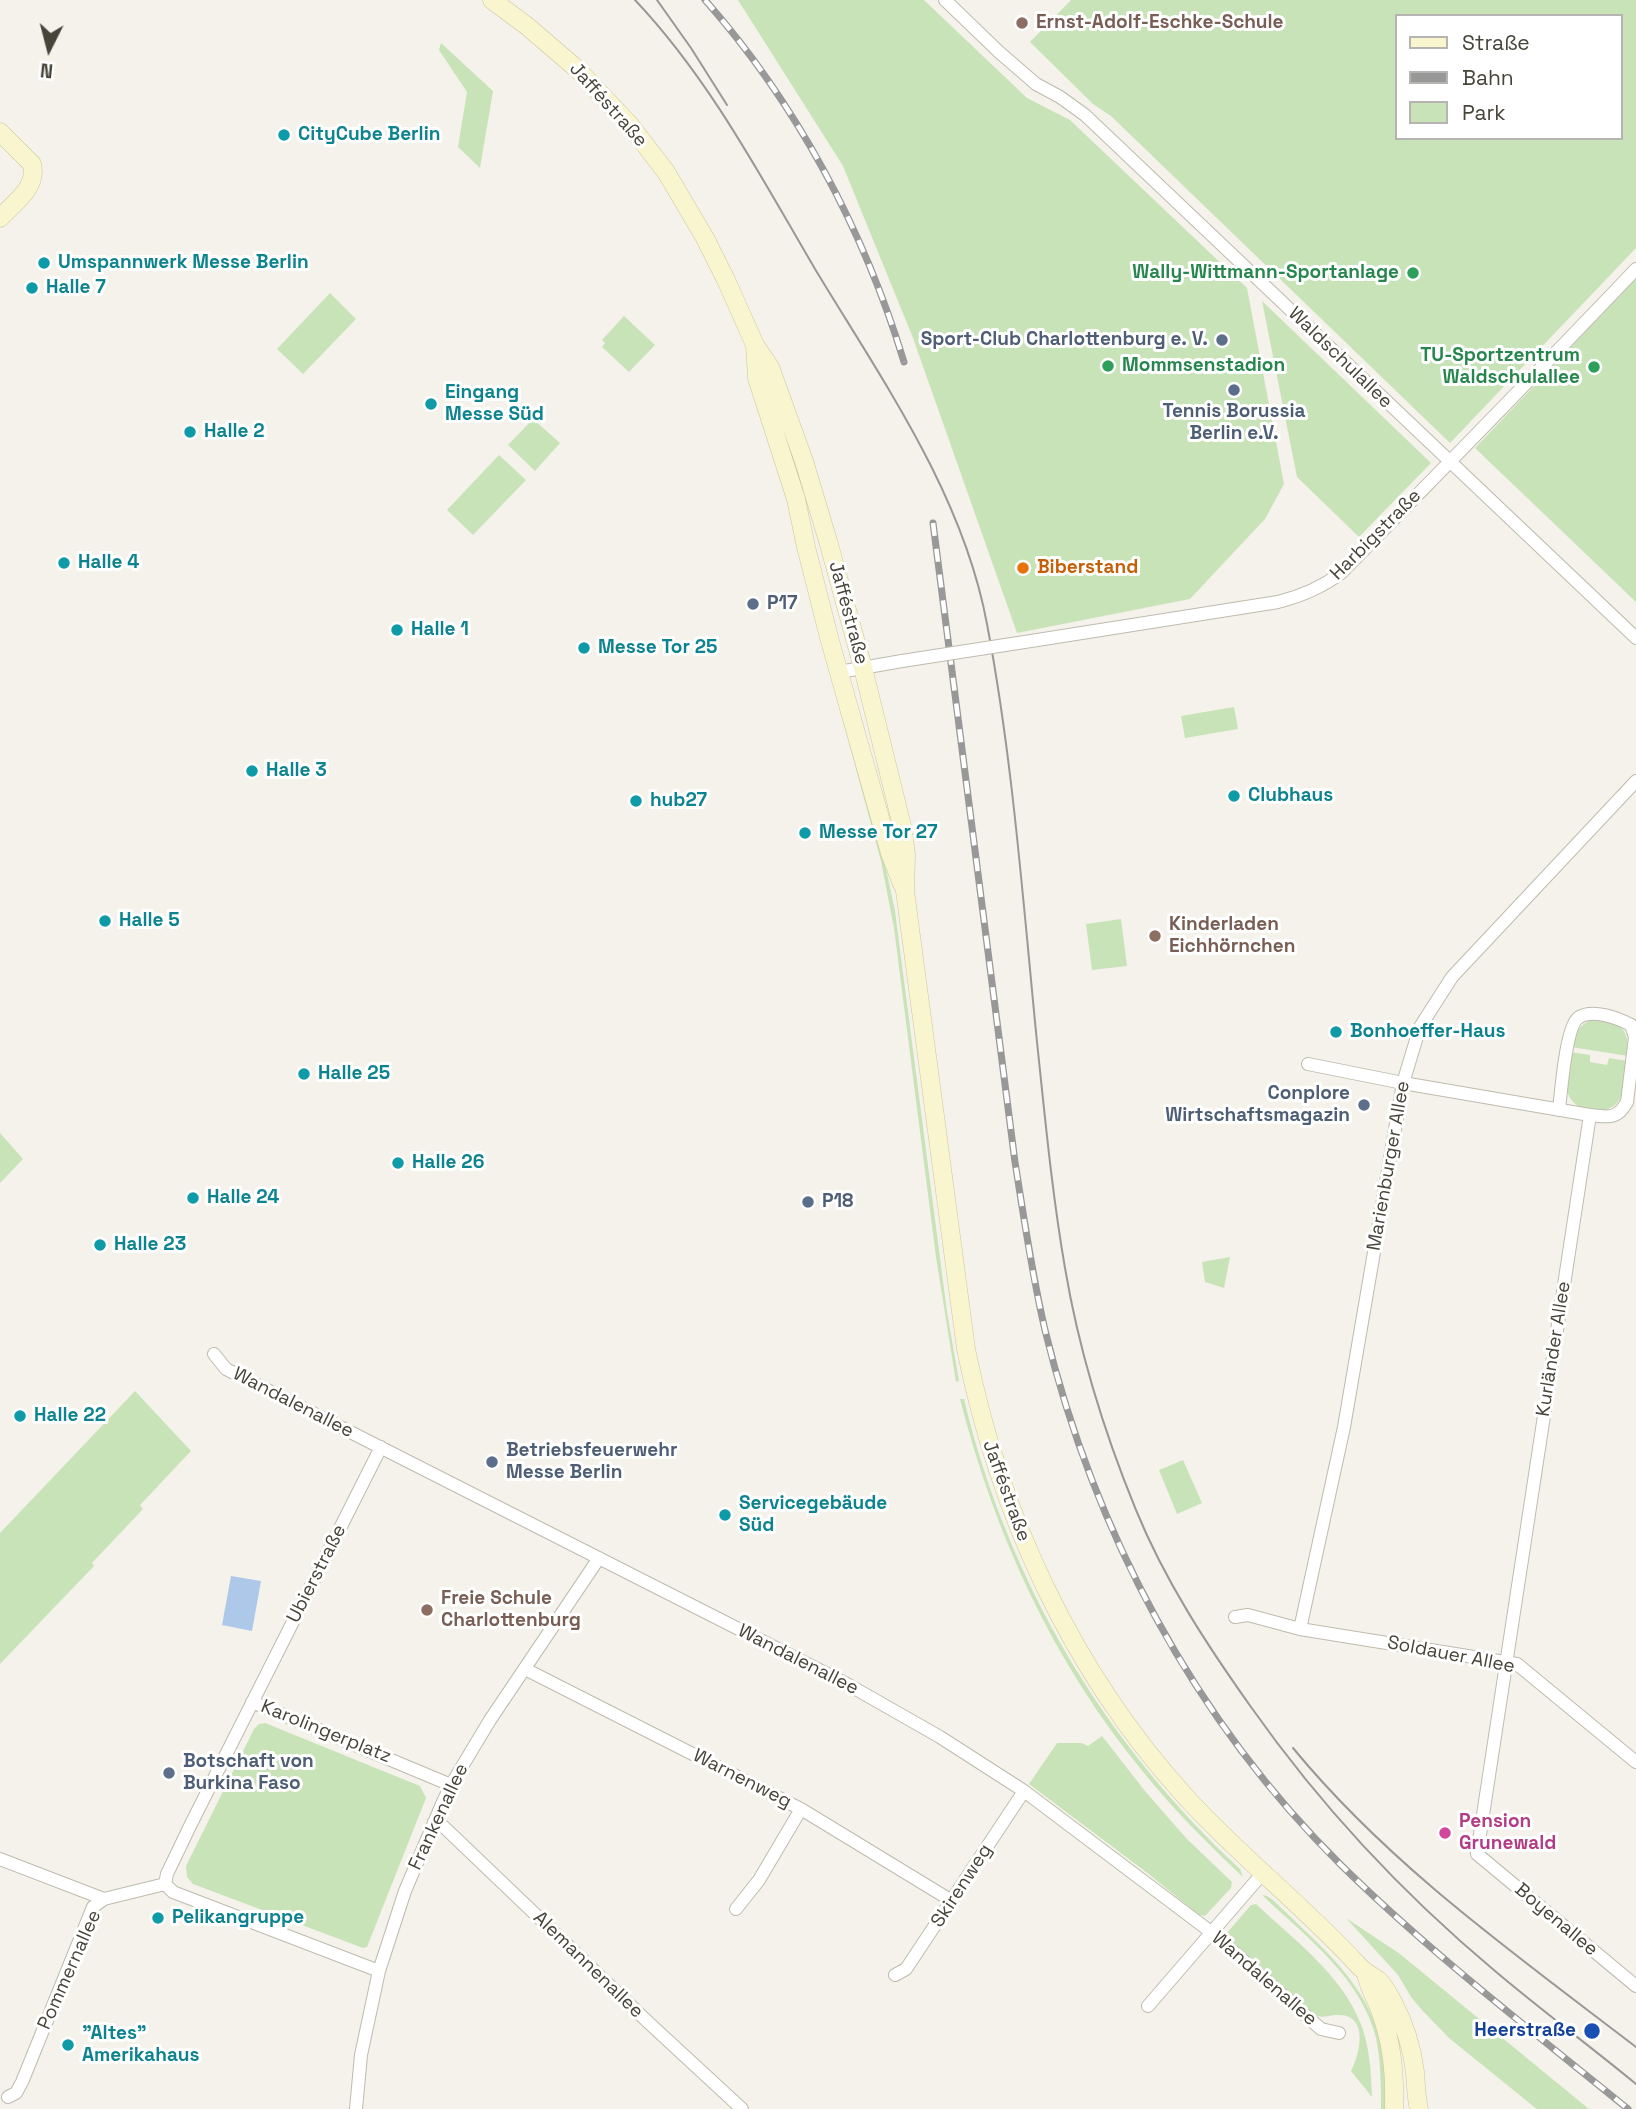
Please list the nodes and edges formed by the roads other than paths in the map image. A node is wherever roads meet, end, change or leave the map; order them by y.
1 (492, 0) edge
2 (945, 0) edge
3 (0, 132) edge
4 (0, 218) edge
5 (1636, 269) edge
6 (755, 345) junction
7 (1449, 462) junction
8 (1636, 638) edge
9 (863, 668) junction
10 (839, 672) junction
11 (1636, 781) edge
12 (905, 891) junction
13 (1308, 1064) dead end
14 (1403, 1083) junction
15 (1559, 1110) junction
16 (1590, 1115) junction
17 (214, 1354) dead end
18 (382, 1447) junction
19 (599, 1558) junction
20 (1235, 1616) dead end
21 (1300, 1629) junction
22 (1505, 1662) junction
23 (525, 1669) junction
24 (252, 1702) junction
25 (1636, 1762) edge
26 (451, 1785) junction
27 (1024, 1791) junction
28 (801, 1809) junction
29 (434, 1822) junction
30 (1477, 1854) joint
31 (0, 1859) edge
32 (1262, 1874) junction
33 (165, 1884) junction
34 (104, 1899) junction
35 (953, 1901) junction
36 (736, 1909) dead end
37 (1211, 1933) junction
38 (379, 1971) junction
39 (1366, 1973) junction
40 (895, 1975) dead end
41 (1636, 1986) edge
42 (1148, 2006) dead end
43 (1339, 2033) dead end
44 (8, 2097) dead end
45 (1417, 2105) edge
46 (356, 2109) edge
47 (742, 2109) edge
48 (1394, 2109) edge

1 - 6 main road, Jafféstraße
2 - 7 street, Waldschulallee
3 - 4 main road
5 - 7 street, Harbigstraße
6 - 9 main road, Jafféstraße
6 - 10 main road, Jafféstraße
7 - 8 street, Waldschulallee
7 - 9 street, Harbigstraße, bridge
9 - 10 street
9 - 12 main road, Jafféstraße
10 - 12 main road, Jafféstraße
11 - 14 street, Marienburger Allee
12 - 32 main road, Jafféstraße
13 - 14 street
14 - 15 street
14 - 21 street, Marienburger Allee
15 - 16 street
15 - 16 street
16 - 22 street, Kurländer Allee
17 - 18 street, Wandalenallee
18 - 19 street, Wandalenallee
18 - 24 street, Ubierstraße
19 - 23 street, Frankenallee
19 - 27 street, Wandalenallee
20 - 21 street, Soldauer Allee
21 - 22 street, Soldauer Allee
22 - 25 street, Soldauer Allee
22 - 30 street, Kurländer Allee
23 - 26 street, Frankenallee
23 - 28 street, Warnenweg
24 - 26 street, Karolingerplatz
24 - 33 street, Karolingerplatz
26 - 29 street, Frankenallee
27 - 35 street, Skirenweg
27 - 37 street, Wandalenallee
28 - 35 street, Warnenweg
28 - 36 street
29 - 38 street, Frankenallee
29 - 47 street, Alemannenallee
30 - 41 street, Boyenallee
31 - 34 street
32 - 37 street
32 - 39 main road, Jafféstraße
33 - 34 street, Pommernallee
33 - 38 street
34 - 44 street, Pommernallee
35 - 40 street, Skirenweg
37 - 42 street
37 - 43 street, Wandalenallee
38 - 46 street, Frankenallee
39 - 45 main road, Jafféstraße
39 - 48 main road, Jafféstraße

